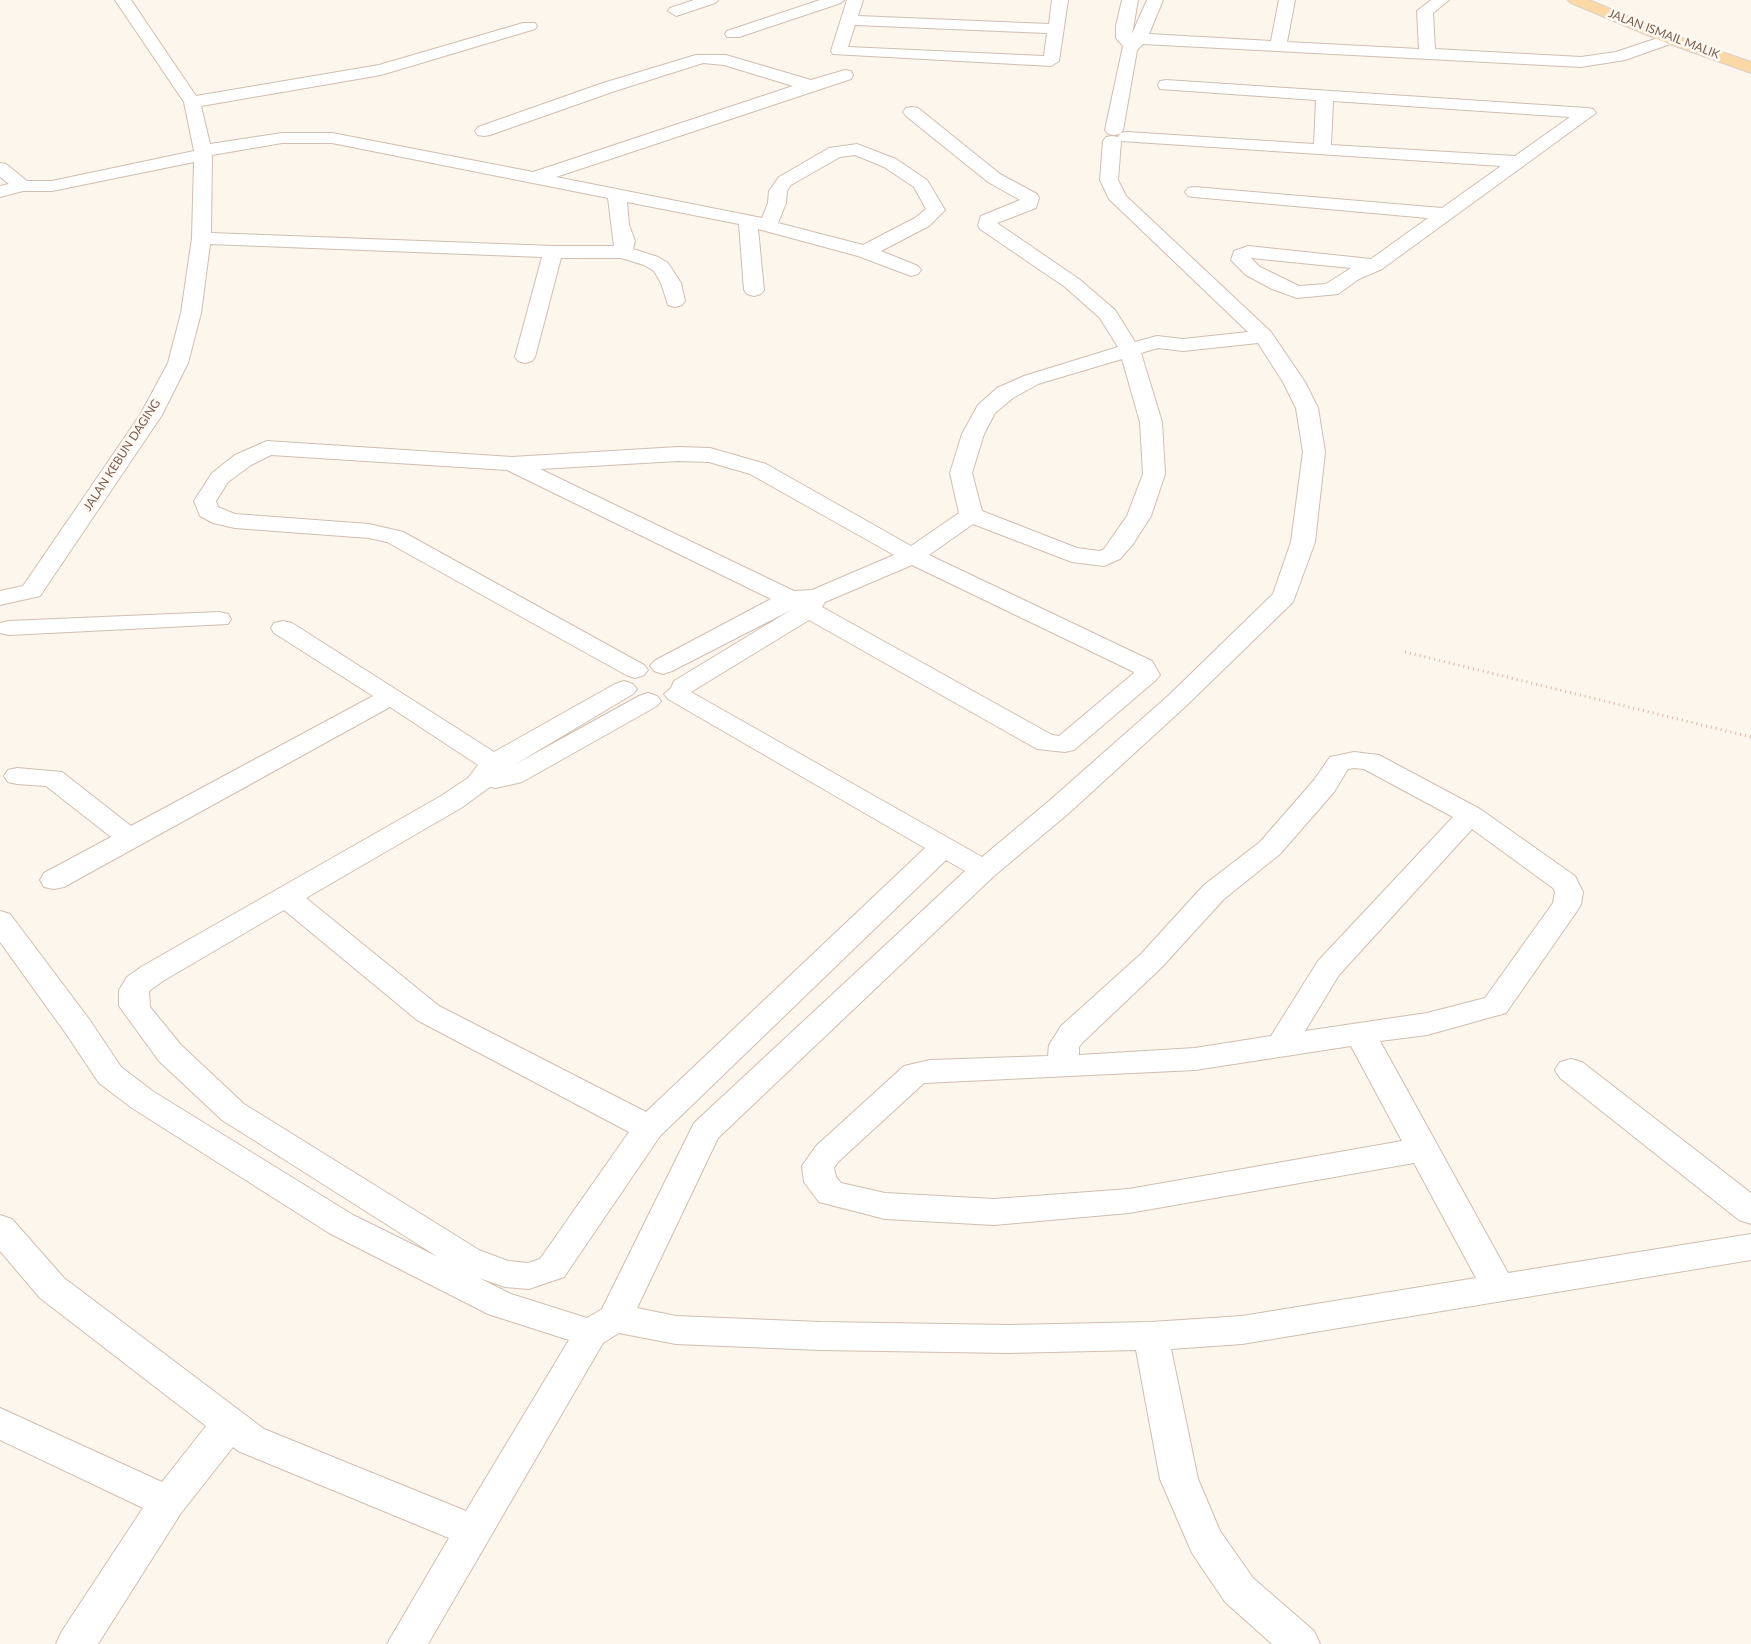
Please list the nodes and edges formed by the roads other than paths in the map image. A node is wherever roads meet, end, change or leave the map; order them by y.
1 (123, 0) edge
2 (710, 0) edge
3 (836, 0) edge
4 (855, 0) edge
5 (1060, 0) edge
6 (1130, 0) edge
7 (1155, 0) edge
8 (1287, 0) edge
9 (1441, 0) edge
10 (1579, 0) edge
11 (676, 11) dead end
12 (849, 20) junction
13 (528, 26) dead end
14 (1056, 29) junction
15 (733, 34) dead end
16 (1670, 39) junction
17 (1131, 40) junction
18 (1278, 45) junction
19 (1427, 54) junction
20 (1751, 68) edge
21 (845, 75) dead end
22 (1166, 85) dead end
23 (811, 86) junction
24 (1325, 96) junction
25 (192, 102) junction
26 (912, 112) dead end
27 (484, 130) dead end
28 (1118, 136) junction
29 (1322, 150) junction
30 (202, 153) junction
31 (1518, 162) junction
32 (0, 168) edge
33 (536, 177) junction
34 (23, 186) junction
35 (0, 192) edge
36 (1194, 192) dead end
37 (617, 194) junction
38 (1445, 214) junction
39 (748, 220) junction
40 (768, 225) junction
41 (201, 238) junction
42 (553, 252) junction
43 (623, 252) junction
44 (865, 252) junction
45 (1375, 265) junction
46 (911, 270) dead end
47 (754, 290) dead end
48 (675, 301) dead end
49 (1258, 330) junction
50 (1129, 349) junction
51 (525, 357) dead end
52 (512, 464) junction
53 (971, 515) junction
54 (912, 556) junction
55 (31, 591) junction
56 (0, 598) edge
57 (804, 602) junction
58 (219, 619) dead end
59 (283, 628) dead end
60 (4, 635) edge
61 (663, 666) junction
62 (630, 679) junction
63 (680, 690) junction
64 (391, 696) junction
65 (648, 702) junction
66 (495, 774) junction
67 (17, 776) dead end
68 (1470, 815) junction
69 (130, 839) junction
70 (943, 847) junction
71 (984, 870) junction
72 (54, 880) dead end
73 (285, 896) junction
74 (0, 920) edge
75 (1363, 1034) junction
76 (1281, 1045) junction
77 (1062, 1067) junction
78 (1572, 1070) dead end
79 (650, 1128) junction
80 (1422, 1150) junction
81 (1751, 1212) edge
82 (0, 1228) edge
83 (1751, 1247) edge
84 (1498, 1288) junction
85 (603, 1326) junction
86 (1151, 1336) junction
87 (0, 1423) edge
88 (229, 1424) junction
89 (168, 1502) junction
90 (473, 1531) junction
91 (76, 1644) edge
92 (407, 1644) edge
93 (1300, 1644) edge

1 - 25 street, JALAN KEBUN DAGING
2 - 11 street
3 - 15 street
4 - 12 street
5 - 14 street
6 - 17 street
7 - 17 street
8 - 18 street
9 - 19 street
10 - 16 main road, JALAN ISMAIL MALIK
12 - 14 street
12 - 14 street
13 - 25 street
16 - 19 street
16 - 20 main road, JALAN ISMAIL MALIK
17 - 18 street
17 - 28 street
18 - 19 street
21 - 23 street
22 - 24 street
23 - 27 street
23 - 33 street
24 - 29 street
24 - 31 street
25 - 30 street, JALAN KEBUN DAGING
26 - 50 street
28 - 29 street
28 - 49 street
29 - 31 street
30 - 33 street
30 - 34 street
30 - 41 street, JALAN KEBUN DAGING
31 - 38 street
32 - 34 street
33 - 37 street
34 - 35 street
36 - 38 street
37 - 39 street
37 - 43 street
38 - 45 street
39 - 40 street
39 - 47 street
40 - 44 street
40 - 44 street
41 - 42 street
41 - 55 street, JALAN KEBUN DAGING
42 - 43 street
42 - 51 street
43 - 48 street
44 - 46 street
45 - 45 street
49 - 50 street
49 - 71 street
50 - 53 street
50 - 53 street
52 - 54 street
52 - 57 street
52 - 62 street
53 - 54 street
54 - 57 street
54 - 57 street
55 - 56 street
55 - 60 street, JALAN KEBUN DAGING
57 - 61 street
57 - 63 street
58 - 60 street
59 - 64 street
61 - 62 street
61 - 63 street
62 - 65 street
62 - 66 street
63 - 65 street
63 - 70 street
64 - 66 street
64 - 69 street
65 - 66 street
66 - 73 street
67 - 69 street
68 - 75 street
68 - 76 street
68 - 77 street
69 - 72 street
70 - 71 street
70 - 79 street
71 - 85 street
73 - 79 street
73 - 79 street
74 - 85 street
75 - 76 street
75 - 80 street
76 - 77 street
77 - 80 street
78 - 81 street
80 - 84 street
82 - 88 street
83 - 84 street
84 - 86 street
85 - 86 street
85 - 90 street
86 - 93 street
87 - 89 street
88 - 89 street
88 - 90 street
89 - 91 street
90 - 92 street

